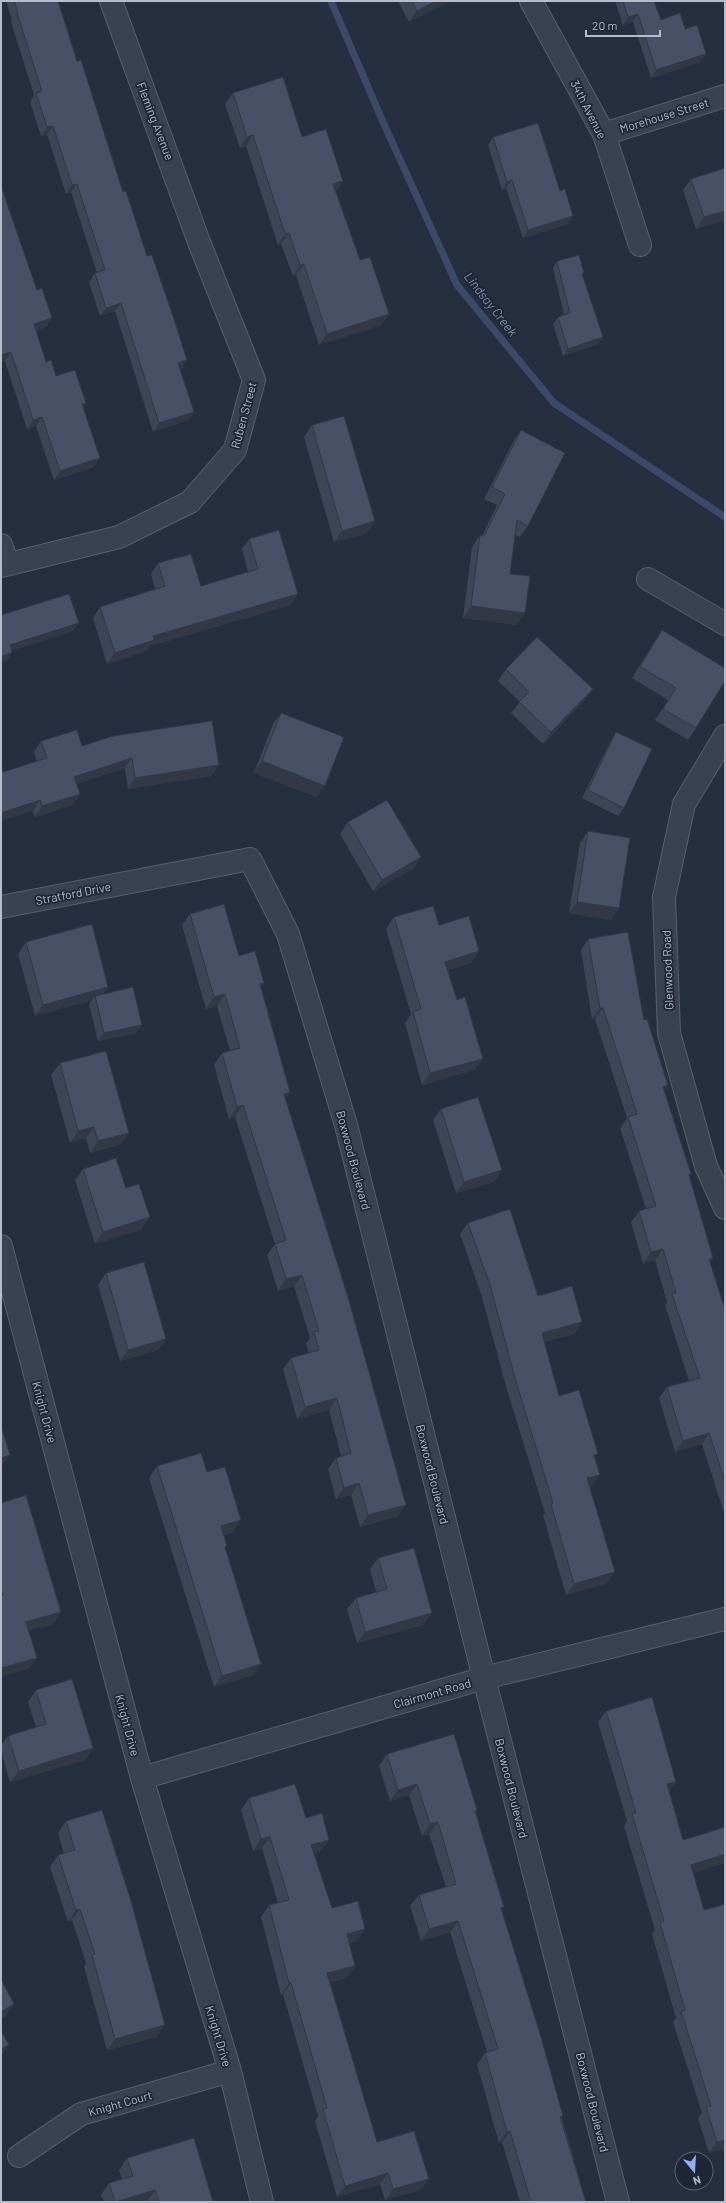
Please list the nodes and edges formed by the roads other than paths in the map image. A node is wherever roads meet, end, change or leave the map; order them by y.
1 (111, 1) edge
2 (531, 1) edge
3 (725, 96) edge
4 (604, 134) junction
5 (199, 242) joint
6 (640, 245) dead end
7 (3, 558) edge
8 (648, 579) dead end
9 (725, 624) edge
10 (725, 736) edge
11 (144, 879) joint
12 (1, 907) edge
13 (725, 1208) edge
14 (1, 1246) edge
15 (725, 1619) edge
16 (484, 1678) junction
17 (142, 1778) junction
18 (230, 2071) junction
19 (19, 2156) dead end
20 (262, 2202) edge
21 (618, 2202) edge

1 - 5 street, Fleming Avenue
2 - 4 street, 34th Avenue
3 - 4 street, Morehouse Street
4 - 6 street, 34th Avenue
5 - 7 street, Ruben Street
8 - 9 street
10 - 13 street, Glenwood Road
11 - 12 street, Stratford Drive
11 - 16 street, Boxwood Boulevard
14 - 17 street, Knight Drive
15 - 16 street, Clairmont Road
16 - 17 street, Clairmont Road
16 - 21 street, Boxwood Boulevard
17 - 18 street, Knight Drive
18 - 19 street, Knight Court
18 - 20 street, Knight Drive

